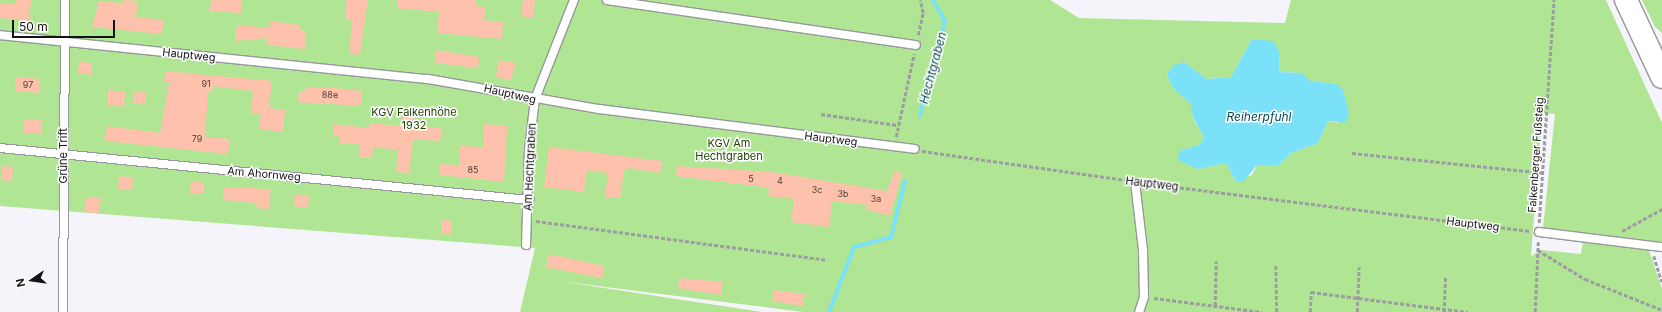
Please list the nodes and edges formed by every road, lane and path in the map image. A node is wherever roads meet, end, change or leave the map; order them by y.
1 (65, 0) edge
2 (574, 0) edge
3 (607, 0) edge
4 (920, 0) edge
5 (1554, 0) edge
6 (1626, 0) edge
7 (0, 35) edge
8 (64, 42) junction
9 (916, 45) junction
10 (1662, 77) edge
11 (535, 100) junction
12 (821, 114) dead end
13 (897, 125) junction
14 (897, 147) junction
15 (0, 148) edge
16 (914, 149) joint
17 (1352, 153) dead end
18 (63, 155) junction
19 (1544, 173) junction
20 (1135, 182) junction
21 (529, 200) junction
22 (1662, 209) edge
23 (528, 220) junction
24 (1539, 232) junction
25 (1615, 241) junction
26 (526, 245) dead end
27 (1658, 246) edge
28 (1538, 250) junction
29 (827, 260) dead end
30 (1216, 261) dead end
31 (1276, 266) dead end
32 (1359, 266) dead end
33 (1445, 277) dead end
34 (1662, 282) edge
35 (1144, 297) junction
36 (1357, 298) junction
37 (1216, 306) junction
38 (1444, 310) edge
39 (1662, 310) edge
40 (63, 312) edge
41 (1139, 312) edge
42 (1262, 312) edge
43 (1277, 312) edge
44 (1310, 312) edge
45 (1357, 312) edge
46 (1468, 312) edge
47 (1535, 312) edge

1 - 8 lane, Grüne Trift
2 - 11 lane, Am Hechtgraben
3 - 9 lane
4 - 9 path
5 - 19 path, Falkenberger Fußsteig
6 - 10 main road
7 - 8 lane, Hauptweg
8 - 11 lane, Hauptweg
8 - 18 lane, Grüne Trift
9 - 13 path
11 - 14 lane, Hauptweg
11 - 21 lane, Am Hechtgraben
12 - 13 path
13 - 14 path
14 - 16 lane, Hauptweg
15 - 18 lane, Am Ahornweg
16 - 20 path, Hauptweg
17 - 19 path
18 - 21 lane, Am Ahornweg
18 - 40 lane, Grüne Trift
19 - 24 path, Falkenberger Fußsteig
20 - 24 path, Hauptweg
20 - 35 lane
21 - 23 lane, Am Hechtgraben
22 - 25 path
23 - 26 lane, Am Hechtgraben
23 - 29 path
24 - 25 lane
24 - 28 path, Falkenberger Fußsteig
25 - 27 lane
27 - 34 path
28 - 39 path
28 - 47 path, Falkenberger Fußsteig
30 - 37 path
31 - 43 path
32 - 36 path
33 - 38 path
35 - 37 path
35 - 41 lane
36 - 38 path
36 - 44 path
36 - 45 path
37 - 42 path
38 - 46 path

